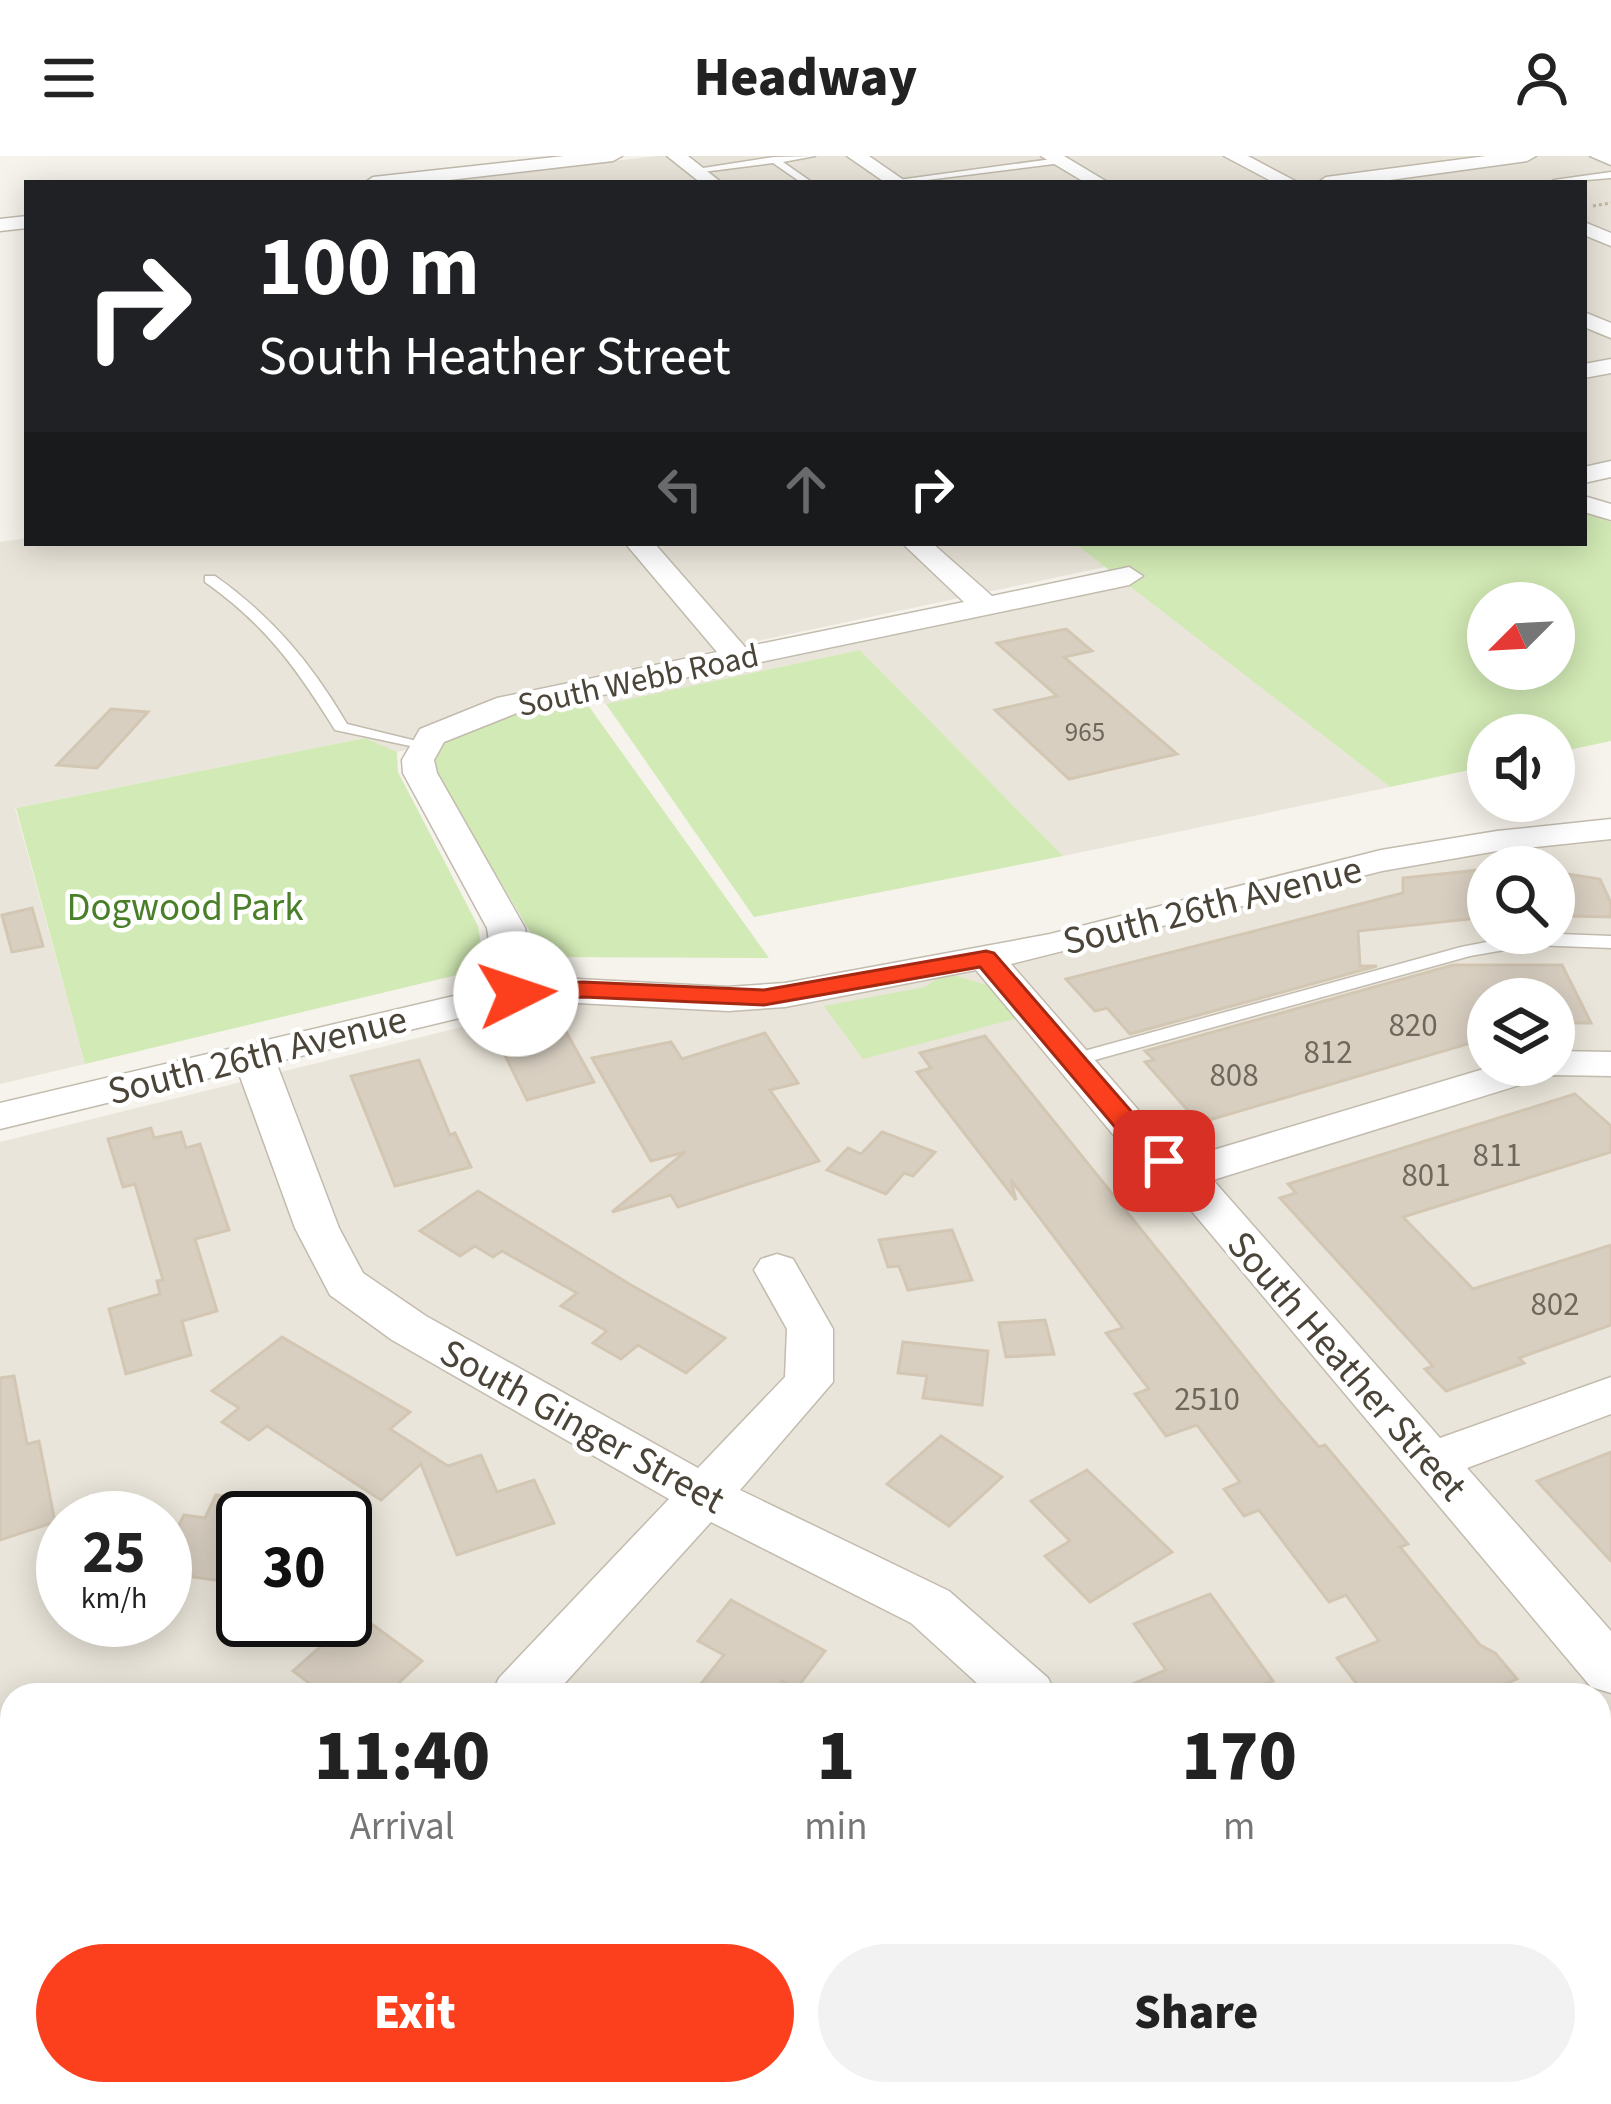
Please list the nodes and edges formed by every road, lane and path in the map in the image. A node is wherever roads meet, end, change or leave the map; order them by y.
1 (613, 156) edge
2 (676, 156) edge
3 (810, 156) edge
4 (1233, 156) edge
5 (1418, 156) edge
6 (1527, 156) edge
7 (1599, 156) edge
8 (864, 157) edge
9 (1054, 159) edge
10 (774, 160) junction
11 (1611, 160) edge
12 (1444, 167) junction
13 (981, 171) junction
14 (1611, 175) edge
15 (698, 178) edge
16 (400, 180) edge
17 (804, 180) edge
18 (895, 180) edge
19 (913, 180) edge
20 (998, 180) edge
21 (1094, 180) edge
22 (1284, 180) edge
23 (1369, 180) edge
24 (1575, 180) edge
25 (1588, 218) edge
26 (1611, 240) edge
27 (642, 546) edge
28 (919, 546) edge
29 (1129, 576) dead end
30 (210, 579) dead end
31 (986, 606) junction
32 (737, 658) junction
33 (423, 747) junction
34 (1600, 826) edge
35 (1611, 942) edge
36 (986, 958) junction
37 (516, 994) junction
38 (253, 1056) junction
39 (1073, 1060) junction
40 (1575, 1063) edge
41 (1611, 1064) edge
42 (1472, 1086) edge
43 (0, 1116) edge
44 (1184, 1174) junction
45 (776, 1270) dead end
46 (1611, 1394) edge
47 (1431, 1461) junction
48 (705, 1496) junction
49 (1611, 1670) edge
50 (530, 1683) edge
51 (1015, 1683) edge

1 - 16 street
2 - 15 street
3 - 10 lane
4 - 22 street
5 - 12 street
6 - 12 street
7 - 11 street
8 - 18 street
9 - 13 lane
9 - 21 street
10 - 15 lane
10 - 17 lane
12 - 23 street
13 - 19 lane
13 - 20 lane
14 - 24 lane
25 - 26 street
27 - 32 street
28 - 31 street
29 - 31 street, South Webb Road
30 - 33 lane
31 - 32 street, South Webb Road
32 - 33 street, South Webb Road
33 - 37 street
34 - 36 street, South 26th Avenue
35 - 39 lane
36 - 37 street, South 26th Avenue
36 - 39 street, South Heather Street
37 - 38 street, South 26th Avenue
38 - 43 street, South 26th Avenue
38 - 48 street, South Ginger Street
39 - 44 street, South Heather Street
40 - 41 street
42 - 44 street
44 - 47 street, South Heather Street
45 - 48 street
46 - 47 street
47 - 49 street, South Heather Street
48 - 50 street
48 - 51 street, South Ginger Street

